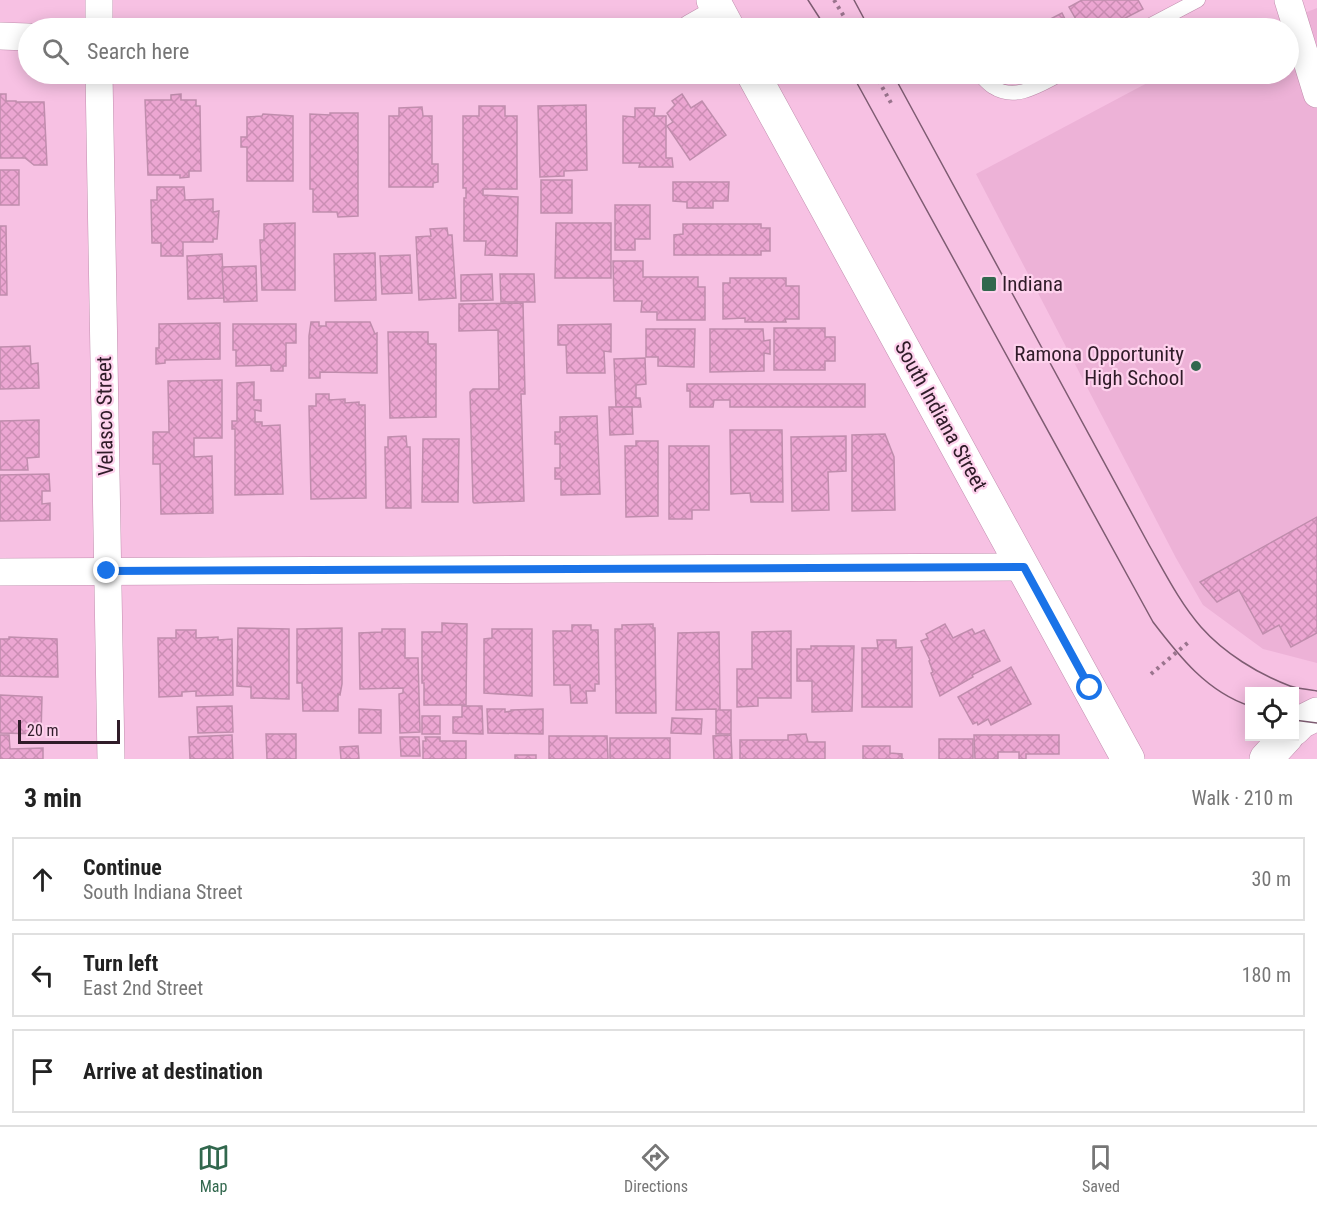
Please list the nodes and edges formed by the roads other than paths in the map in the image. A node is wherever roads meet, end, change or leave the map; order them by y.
1 (99, 0) edge
2 (1198, 0) edge
3 (1288, 0) edge
4 (99, 18) edge
5 (1164, 18) edge
6 (1294, 18) edge
7 (0, 36) edge
8 (18, 36) edge
9 (1299, 36) edge
10 (99, 84) edge
11 (758, 84) edge
12 (989, 84) edge
13 (1043, 84) edge
14 (1317, 94) edge
15 (1024, 567) junction
16 (107, 571) junction
17 (0, 572) edge
18 (1317, 714) edge
19 (1299, 724) edge
20 (1282, 741) edge
21 (111, 759) edge
22 (1128, 759) edge
23 (1266, 759) edge

1 - 4 street
2 - 5 lane
3 - 6 street
7 - 8 street
9 - 14 street
10 - 16 street, Velasco Street
11 - 15 street, South Indiana Street
12 - 13 lane
15 - 16 street
15 - 22 street, South Indiana Street
16 - 17 street
16 - 21 street, Velasco Street
18 - 19 street
20 - 23 street

